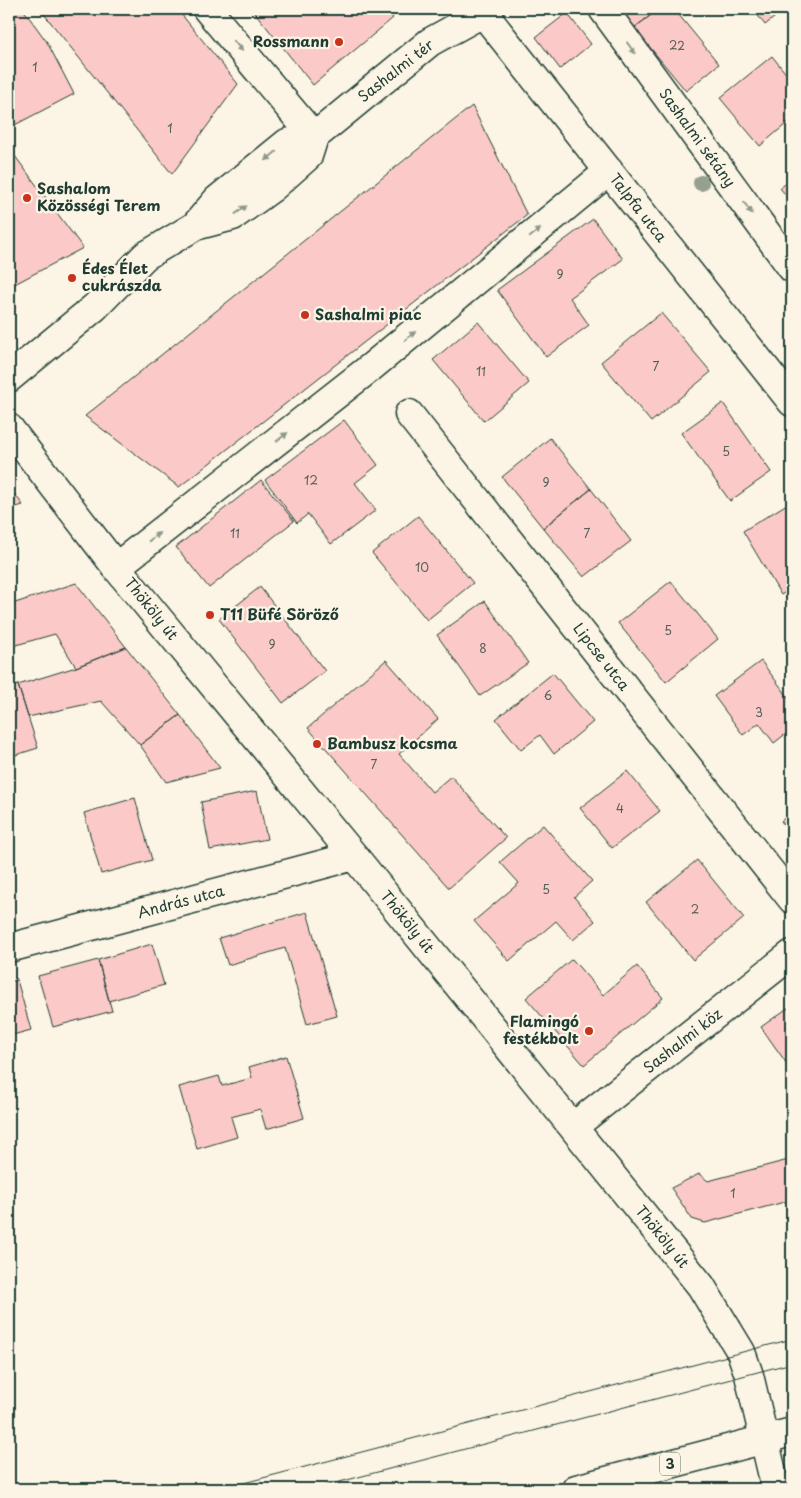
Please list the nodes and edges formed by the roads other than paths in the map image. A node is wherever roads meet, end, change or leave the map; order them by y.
1 (207, 9) edge
2 (603, 9) edge
3 (484, 10) edge
4 (314, 137) junction
5 (609, 171) junction
6 (792, 268) edge
7 (9, 378) edge
8 (792, 402) edge
9 (409, 414) dead end
10 (9, 428) edge
11 (116, 567) junction
12 (354, 856) junction
13 (792, 899) edge
14 (9, 948) edge
15 (792, 954) edge
16 (573, 1127) junction
17 (792, 1432) edge
18 (764, 1439) junction
19 (576, 1489) edge
20 (776, 1489) edge

1 -> 4 street
2 -> 6 street, Sashalmi sétány
3 - 4 street, Sashalmi tér
3 - 5 street, Talpfa utca
4 - 7 street, Sashalmi tér
5 - 8 street, Talpfa utca
11 -> 5 street
9 - 13 street, Lipcse utca
10 - 11 street, Thököly út
11 - 12 street, Thököly út
12 - 14 street, András utca
12 - 16 street, Thököly út
15 - 16 street, Sashalmi köz
16 - 18 street, Thököly út
17 - 18 street, 3
18 - 19 street, 3
18 - 20 street, Thököly út

